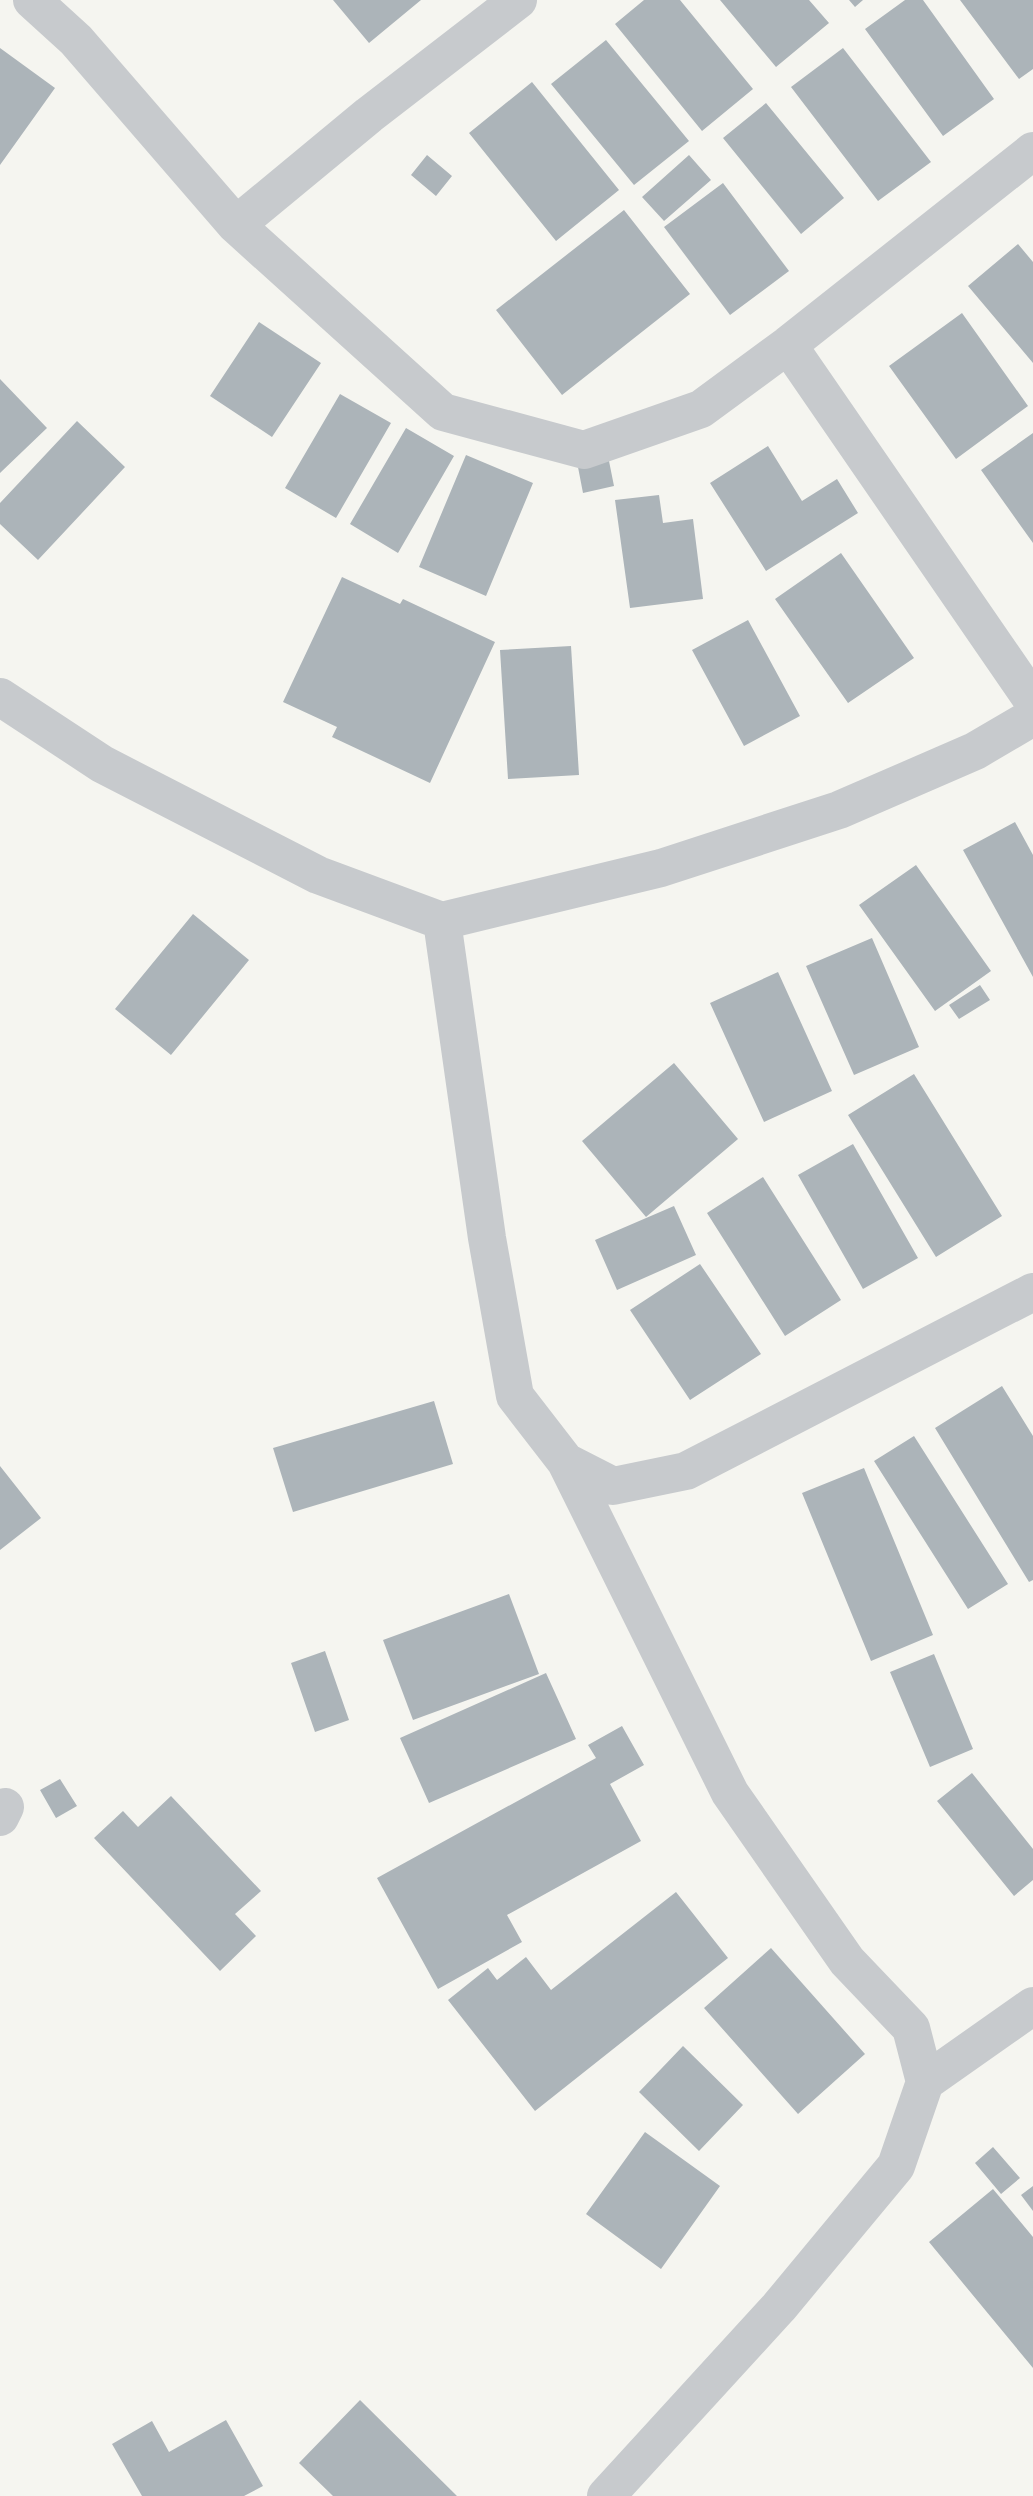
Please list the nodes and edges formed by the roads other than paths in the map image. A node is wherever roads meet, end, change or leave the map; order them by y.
1 (32, 0) edge
2 (518, 0) edge
3 (1033, 151) edge
4 (236, 225) junction
5 (788, 345) junction
6 (0, 697) edge
7 (1033, 701) edge
8 (1033, 717) edge
9 (442, 921) junction
10 (1033, 1292) edge
11 (566, 1462) junction
12 (1033, 2006) edge
13 (925, 2082) junction
14 (606, 2496) edge

1 - 4 street
2 - 4 street
3 - 5 street
4 - 5 street
5 - 7 street
6 - 9 street
8 - 9 street
9 - 11 street
10 - 11 street
11 - 13 street
12 - 13 street
13 - 14 street

